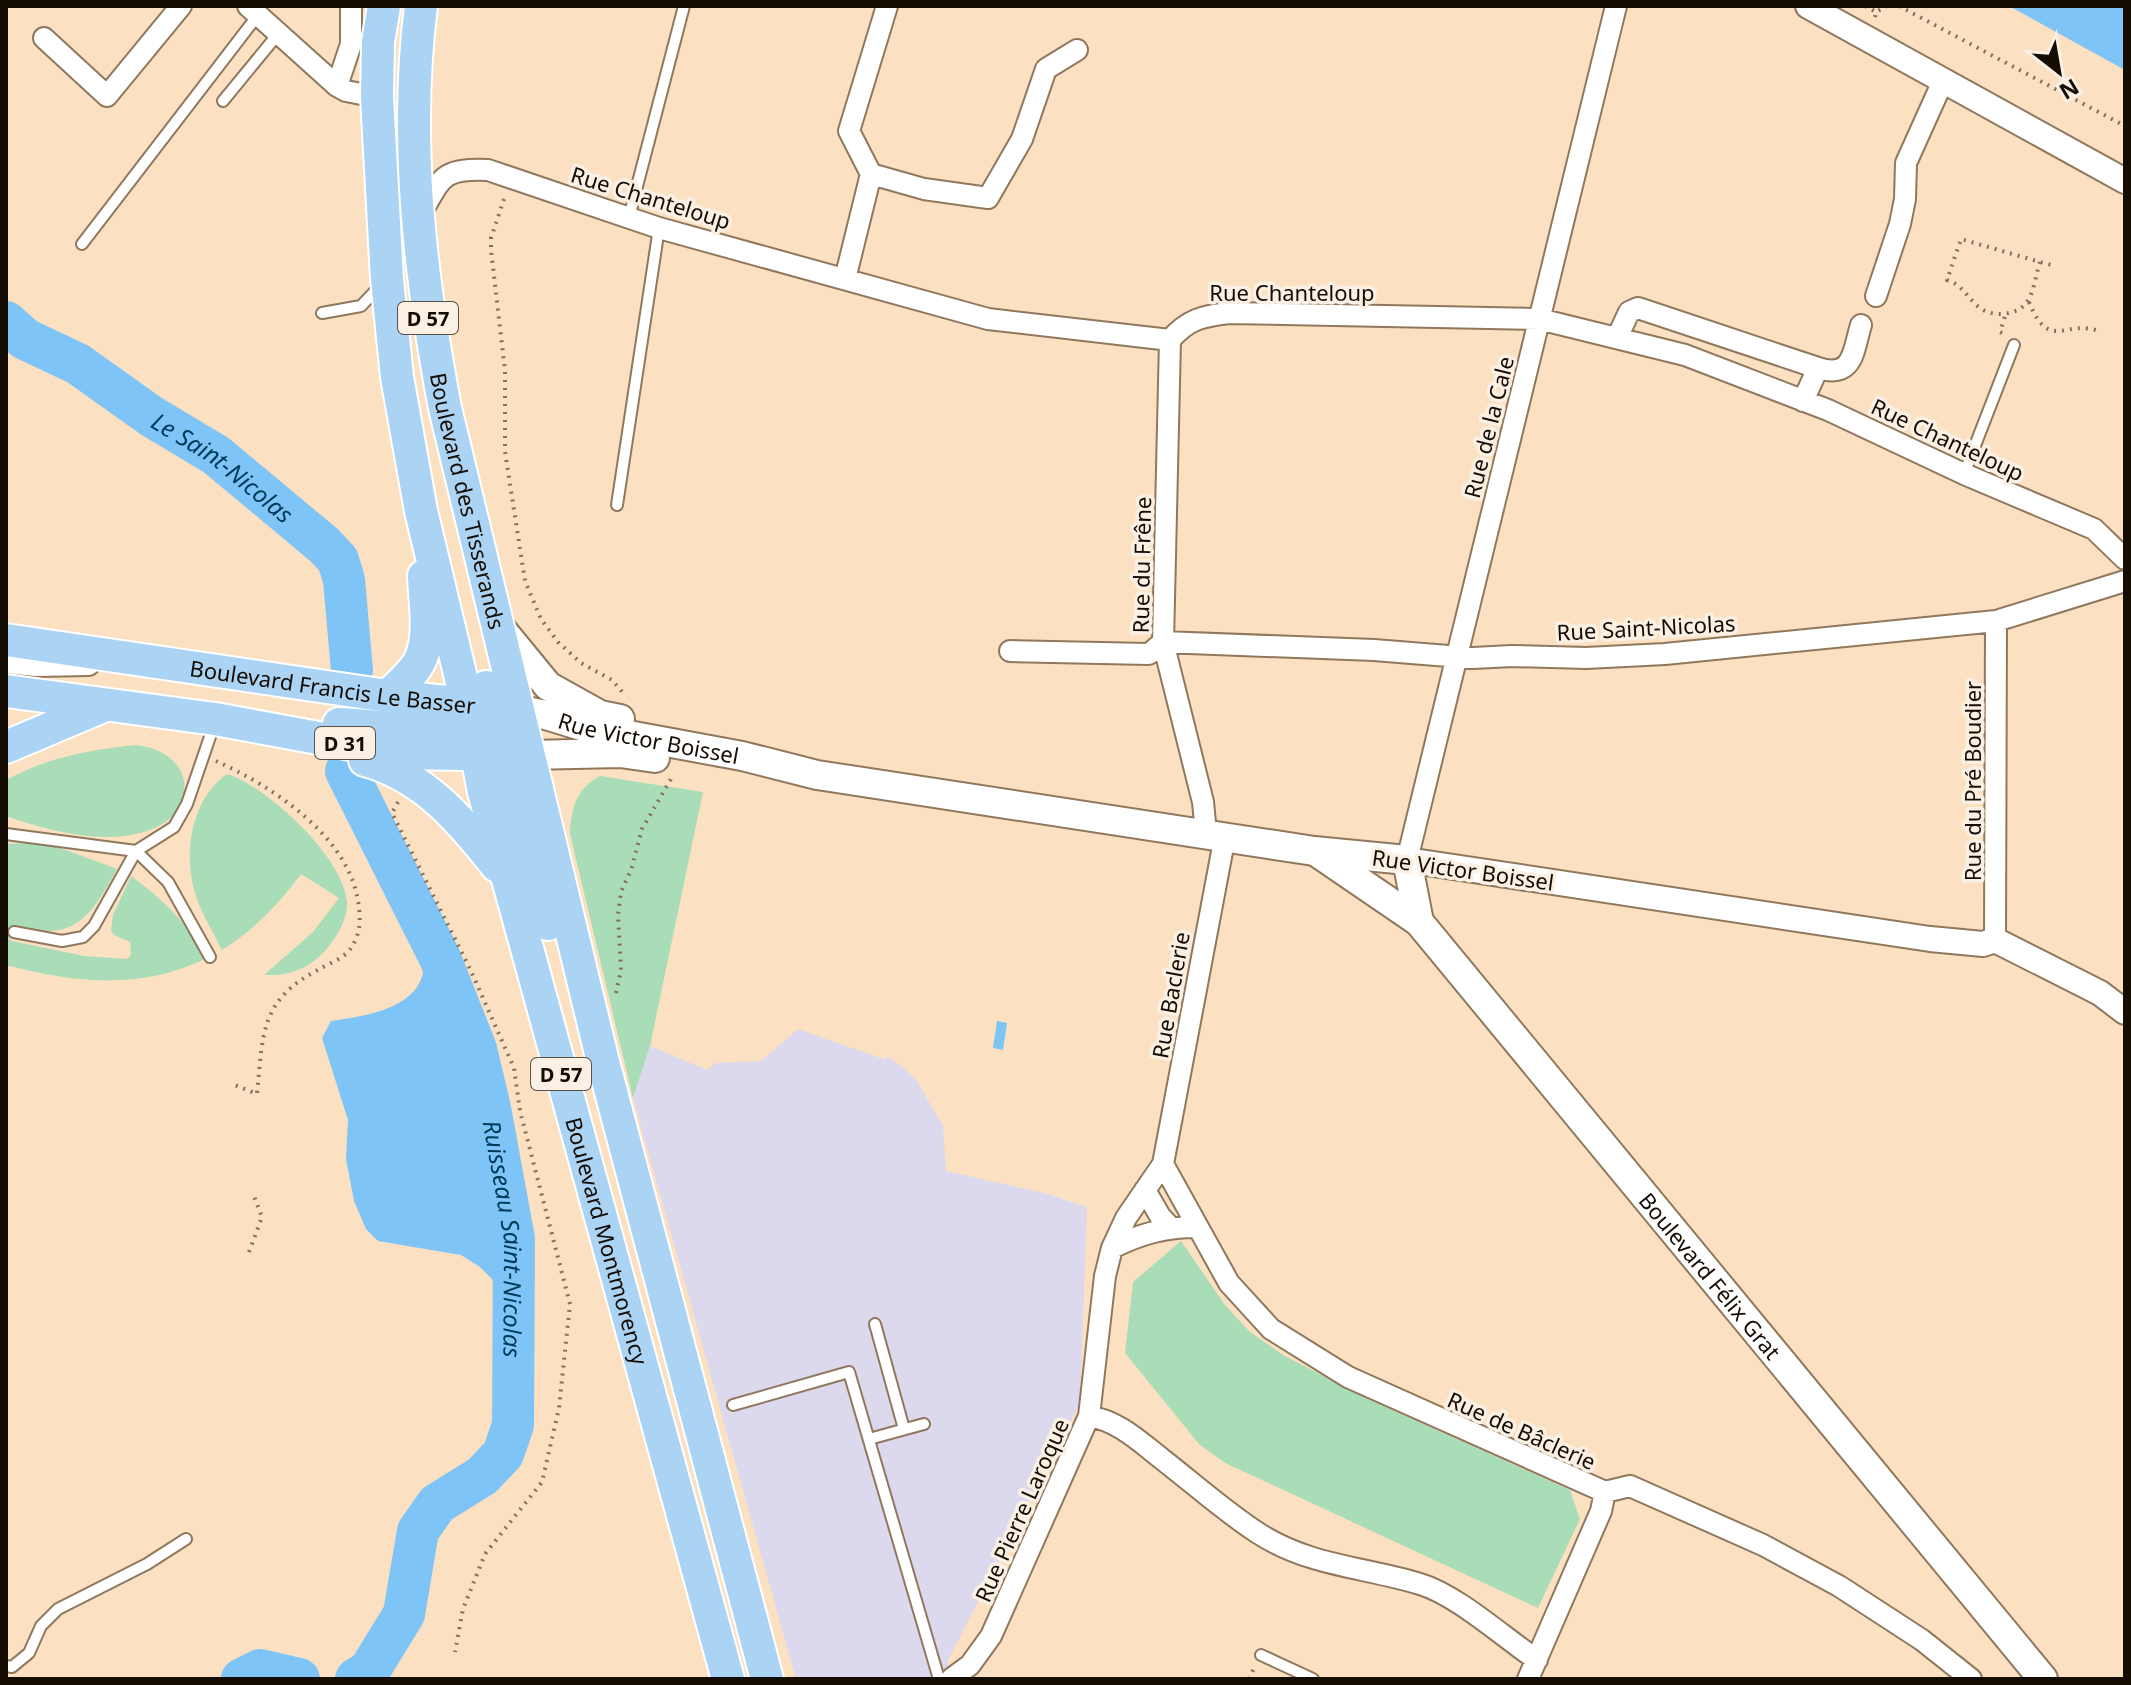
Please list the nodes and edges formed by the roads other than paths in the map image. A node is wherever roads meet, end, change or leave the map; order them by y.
1 (181, 6) edge
2 (351, 6) edge
3 (384, 6) edge
4 (421, 6) edge
5 (684, 6) edge
6 (887, 6) edge
7 (1616, 6) edge
8 (1808, 6) edge
9 (253, 10) edge
10 (278, 34) junction
11 (44, 38) dead end
12 (1077, 50) dead end
13 (1943, 81) junction
14 (337, 86) junction
15 (377, 97) junction
16 (223, 101) dead end
17 (871, 174) junction
18 (2125, 181) edge
19 (629, 217) junction
20 (417, 220) junction
21 (659, 228) junction
22 (82, 244) dead end
23 (387, 279) junction
24 (845, 279) junction
25 (1876, 296) dead end
26 (322, 313) dead end
27 (1539, 319) junction
28 (1861, 325) dead end
29 (1726, 337) junction
30 (1617, 338) junction
31 (1170, 340) junction
32 (2014, 345) dead end
33 (1715, 367) junction
34 (1818, 368) junction
35 (1803, 401) junction
36 (1964, 474) junction
37 (617, 505) dead end
38 (421, 511) junction
39 (2125, 559) edge
40 (2125, 581) edge
41 (1996, 621) junction
42 (496, 623) junction
43 (6, 640) edge
44 (1163, 642) junction
45 (1010, 651) dead end
46 (1457, 656) junction
47 (6, 661) edge
48 (151, 662) junction
49 (6, 691) edge
50 (388, 696) junction
51 (106, 705) junction
52 (215, 719) junction
53 (493, 729) junction
54 (6, 747) edge
55 (783, 768) junction
56 (6, 834) edge
57 (1216, 835) junction
58 (136, 851) junction
59 (1314, 851) junction
60 (1407, 860) junction
61 (508, 881) junction
62 (1419, 922) junction
63 (14, 932) dead end
64 (1995, 940) junction
65 (210, 957) dead end
66 (2125, 1012) edge
67 (1163, 1164) junction
68 (1145, 1190) junction
69 (1170, 1227) junction
70 (1196, 1227) junction
71 (1112, 1248) junction
72 (875, 1324) dead end
73 (733, 1405) dead end
74 (1089, 1416) junction
75 (924, 1424) dead end
76 (904, 1429) junction
77 (869, 1439) junction
78 (1605, 1492) junction
79 (186, 1539) dead end
80 (1261, 1655) dead end
81 (6, 1666) edge
82 (1532, 1670) edge
83 (962, 1676) edge
84 (728, 1679) edge
85 (767, 1679) edge
86 (939, 1679) edge
87 (1313, 1679) edge
88 (1971, 1679) edge
89 (2043, 1679) edge

1 - 11 street
2 - 14 street
3 - 15 main road, Boulevard des Tisserands / D 57
4 - 20 main road, Boulevard des Tisserands / D 57
5 - 19 lane
6 - 17 street
7 - 27 street, Rue de la Cale
8 - 13 street
9 - 10 street
9 - 22 lane
10 - 14 street
10 - 16 lane
12 - 17 street
13 - 18 street
13 - 25 street
14 - 15 street
15 - 23 main road, Boulevard des Tisserands / D 57
17 - 24 street
19 - 20 street, Rue Chanteloup
19 - 21 street, Rue Chanteloup
20 - 42 main road, Boulevard des Tisserands / D 57
21 - 24 street, Rue Chanteloup
21 - 37 lane
23 - 26 lane
23 - 38 main road, Boulevard des Tisserands / D 57
24 - 31 street, Rue Chanteloup
27 - 30 street, Rue Chanteloup
27 - 31 street, Rue Chanteloup
27 - 46 street, Rue de la Cale
28 - 34 street
29 - 30 street
29 - 33 street
29 - 34 street
30 - 33 street, Rue Chanteloup
31 - 44 street, Rue du Frêne
32 - 36 lane
33 - 35 street, Rue Chanteloup
34 - 35 street
35 - 36 street, Rue Chanteloup
36 - 39 street, Rue Chanteloup
38 - 50 main road
38 - 53 main road
40 - 41 street, Rue Saint-Nicolas
41 - 46 street, Rue Saint-Nicolas
41 - 64 street, Rue du Pré Boudier
42 - 53 main road, Boulevard des Tisserands / D 57
42 - 55 main road
43 - 48 main road, Boulevard Francis Le Basser / D 31
44 - 45 street
44 - 46 street, Rue Saint-Nicolas
44 - 57 street, Rue du Frêne
46 - 60 street, Rue de la Cale
47 - 48 street, Boulevard Francis Le Basser
48 - 50 main road, Boulevard Francis Le Basser / D 31
49 - 51 main road
50 - 53 main road, Boulevard Francis Le Basser
51 - 52 main road
51 - 54 main road
52 - 53 main road
52 - 58 lane
52 - 61 main road
53 - 55 main road, Rue Victor Boissel
53 - 55 main road, Rue Victor Boissel
53 - 61 main road, Boulevard Montmorency / D 57
53 - 85 main road, Boulevard Montmorency / D 57
55 - 57 main road, Rue Victor Boissel
56 - 58 lane
57 - 59 main road, Rue Victor Boissel
57 - 67 street, Rue Baclerie
58 - 63 lane
58 - 65 lane
59 - 60 main road, Rue Victor Boissel
59 - 62 main road
60 - 62 main road, Boulevard Félix Grat
60 - 64 street, Rue Victor Boissel
61 - 84 main road, Boulevard Montmorency / D 57
62 - 89 main road, Boulevard Félix Grat
64 - 66 street, Rue Victor Boissel
67 - 68 street, Rue Baclerie
67 - 70 street
68 - 69 street
68 - 71 street, Rue Pierre Laroque
69 - 70 street
69 - 71 street
70 - 78 street, Rue de Bâclerie
71 - 74 street, Rue Pierre Laroque
72 - 76 lane
73 - 77 lane
74 - 82 street
74 - 83 street, Rue Pierre Laroque
75 - 76 lane
76 - 77 lane
77 - 86 lane
78 - 82 street
78 - 88 street, Rue de Bâclerie
79 - 81 lane
80 - 87 lane

